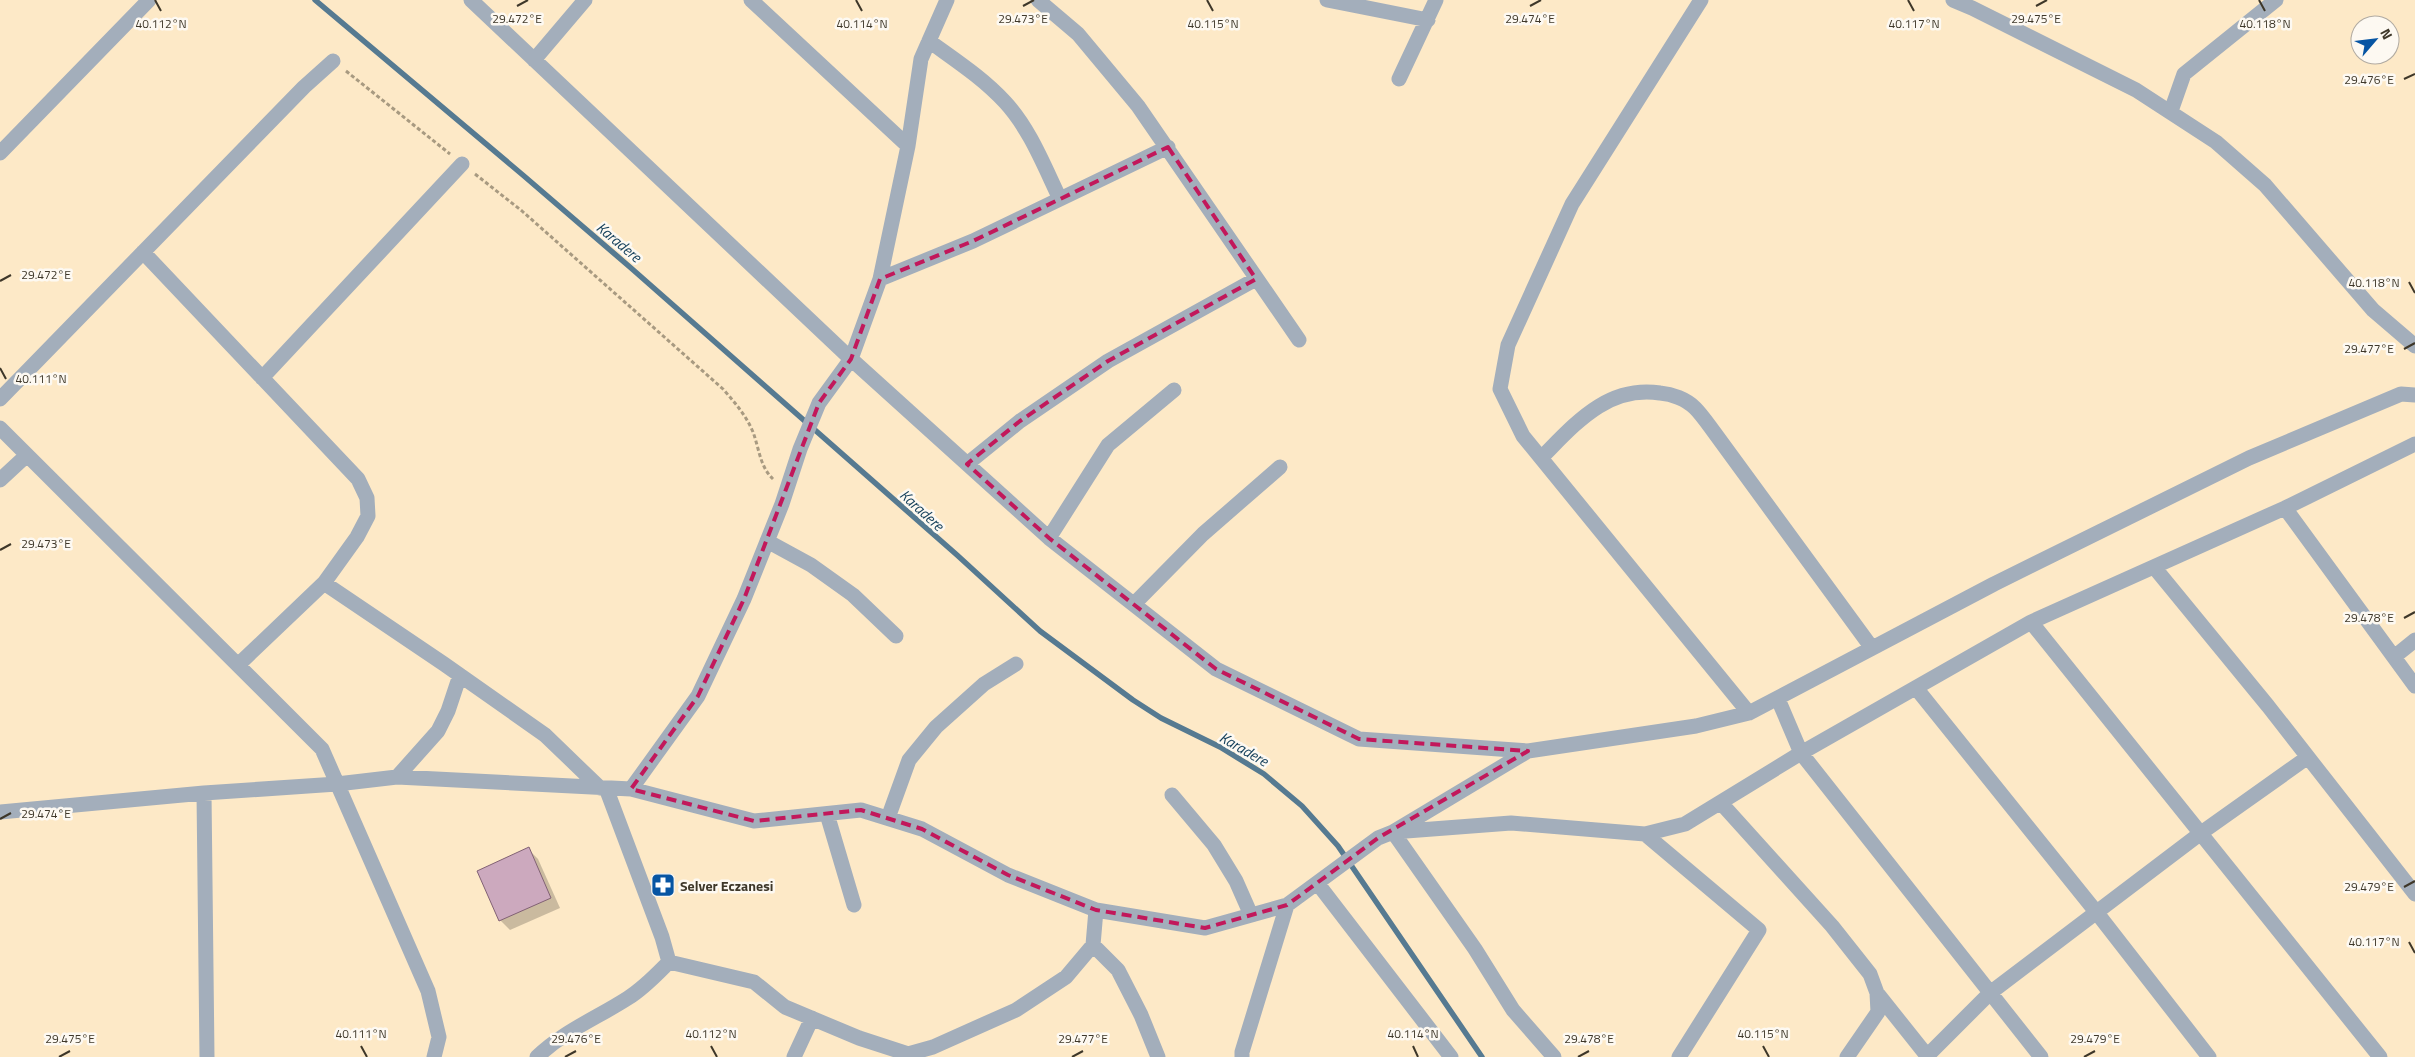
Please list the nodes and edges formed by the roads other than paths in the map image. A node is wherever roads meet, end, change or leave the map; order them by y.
1 (150, 0) edge
2 (471, 0) edge
3 (585, 0) edge
4 (751, 0) edge
5 (947, 0) edge
6 (1038, 0) edge
7 (1328, 0) edge
8 (1436, 0) edge
9 (1701, 0) edge
10 (1953, 0) edge
11 (2276, 0) edge
12 (1428, 20) junction
13 (929, 42) junction
14 (534, 60) junction
15 (333, 61) road end
16 (1398, 79) dead end
17 (2171, 111) junction
18 (908, 146) junction
19 (1168, 148) junction
20 (0, 153) edge
21 (462, 164) road end
22 (1060, 199) junction
23 (143, 252) junction
24 (880, 279) junction
25 (1256, 279) junction
26 (1299, 340) dead end
27 (2415, 346) edge
28 (851, 359) junction
29 (262, 378) junction
30 (1174, 390) dead end
31 (2415, 395) edge
32 (0, 399) edge
33 (0, 428) edge
34 (2415, 444) edge
35 (27, 455) junction
36 (1541, 458) junction
37 (967, 464) junction
38 (1280, 467) dead end
39 (0, 480) edge
40 (2285, 508) junction
41 (1049, 538) junction
42 (767, 541) junction
43 (2154, 567) junction
44 (324, 584) junction
45 (1134, 604) junction
46 (2031, 622) junction
47 (896, 636) dead end
48 (2415, 640) edge
49 (1872, 648) junction
50 (2394, 657) junction
51 (1016, 664) dead end
52 (238, 665) junction
53 (460, 675) junction
54 (2415, 686) edge
55 (1916, 688) junction
56 (1778, 699) junction
57 (1748, 713) junction
58 (1528, 751) junction
59 (1801, 753) junction
60 (2308, 757) junction
61 (397, 777) junction
62 (337, 784) junction
63 (603, 788) junction
64 (631, 789) junction
65 (204, 793) junction
66 (1172, 795) dead end
67 (1721, 803) junction
68 (0, 812) edge
69 (827, 814) junction
70 (888, 818) junction
71 (1393, 832) junction
72 (1645, 834) junction
73 (2202, 834) junction
74 (1318, 884) junction
75 (2415, 894) edge
76 (854, 905) dead end
77 (1287, 905) junction
78 (1096, 910) junction
79 (2097, 913) junction
80 (1251, 915) junction
81 (1093, 945) junction
82 (669, 962) junction
83 (1877, 993) junction
84 (1990, 993) junction
85 (812, 1018) junction
86 (908, 1055) edge
87 (1927, 1056) edge
88 (207, 1057) edge
89 (434, 1057) edge
90 (537, 1057) edge
91 (794, 1057) edge
92 (1158, 1057) edge
93 (1242, 1057) edge
94 (1451, 1057) edge
95 (1554, 1057) edge
96 (1679, 1057) edge
97 (1848, 1057) edge
98 (2041, 1057) edge
99 (2209, 1057) edge
100 (2380, 1057) edge

1 - 20 street
2 - 14 street
3 - 14 street
4 - 18 street
5 - 13 street
6 - 19 street
7 - 12 street
8 - 12 street
9 - 36 street
10 - 17 street
11 - 17 street
12 - 16 street
13 - 18 street
13 - 22 street
14 - 28 street
15 - 23 street
17 - 27 street
18 - 24 street
19 - 22 street
19 - 25 street
21 - 29 street
22 - 24 street
23 - 29 street
23 - 32 street
24 - 28 street
25 - 26 street
25 - 37 street
28 - 37 street
28 - 42 street
29 - 44 street
30 - 41 street
31 - 49 street
33 - 35 street
34 - 40 street
35 - 39 street
35 - 52 street
36 - 49 street
36 - 57 street
37 - 41 street
38 - 45 street
40 - 43 street
40 - 50 street
41 - 45 street
42 - 47 street
42 - 64 street
43 - 46 street
43 - 60 street
44 - 52 street
44 - 53 street
45 - 58 street
46 - 55 street
46 - 73 street
48 - 50 street
49 - 56 street
50 - 54 street
51 - 70 street
52 - 62 street
53 - 61 street
53 - 63 street
55 - 59 street
55 - 79 street
56 - 57 street
56 - 59 street
57 - 58 street
58 - 71 street
59 - 67 street
59 - 84 street
60 - 73 street
60 - 75 street
61 - 62 street
61 - 63 street
62 - 65 street
62 - 89 street
63 - 64 street
63 - 82 street
64 - 69 street
65 - 68 street
65 - 88 street
66 - 80 street
67 - 72 street
67 - 83 street
69 - 70 street
69 - 76 street
70 - 78 street
71 - 72 street
71 - 74 street
71 - 95 street
72 - 96 street
73 - 79 street
73 - 100 street
74 - 77 street
74 - 94 street
77 - 80 street
77 - 93 street
78 - 80 street
78 - 81 street
79 - 84 street
79 - 99 street
81 - 86 street
81 - 92 street
82 - 85 street
82 - 90 street
83 - 87 street
83 - 97 street
84 - 87 street
84 - 98 street
85 - 86 street
85 - 91 street

